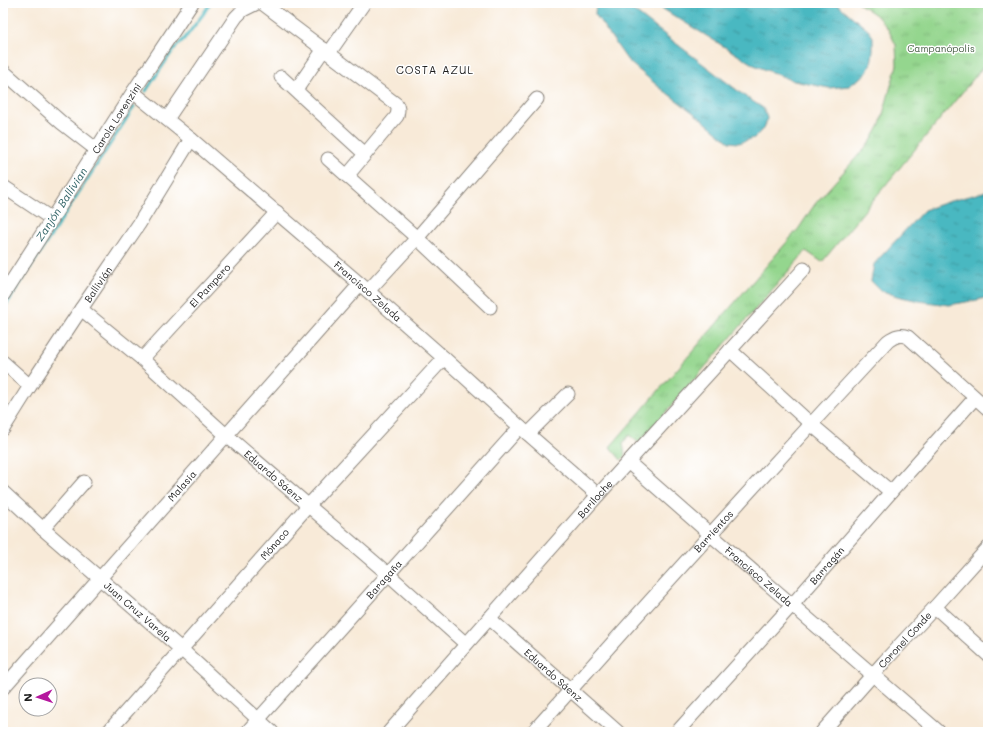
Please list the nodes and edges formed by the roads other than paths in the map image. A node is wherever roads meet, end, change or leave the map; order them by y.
1 (257, 3) edge
2 (262, 3) edge
3 (364, 3) edge
4 (190, 4) edge
5 (327, 51) junction
6 (3, 71) edge
7 (281, 77) dead end
8 (296, 90) junction
9 (133, 92) junction
10 (537, 99) dead end
11 (167, 119) junction
12 (191, 139) junction
13 (96, 150) junction
14 (365, 154) junction
15 (328, 160) dead end
16 (346, 176) junction
17 (4, 187) edge
18 (277, 212) junction
19 (52, 219) junction
20 (417, 238) junction
21 (804, 269) dead end
22 (364, 287) junction
23 (3, 295) edge
24 (490, 307) dead end
25 (81, 309) junction
26 (730, 350) junction
27 (444, 358) junction
28 (142, 359) junction
29 (3, 362) edge
30 (30, 386) junction
31 (568, 394) dead end
32 (975, 398) junction
33 (988, 409) edge
34 (811, 424) junction
35 (3, 429) edge
36 (524, 431) junction
37 (226, 435) junction
38 (628, 462) junction
39 (84, 482) dead end
40 (3, 492) edge
41 (891, 492) junction
42 (598, 495) junction
43 (308, 506) junction
44 (43, 529) junction
45 (710, 534) junction
46 (988, 548) edge
47 (388, 574) junction
48 (100, 578) junction
49 (792, 605) junction
50 (935, 607) junction
51 (489, 618) junction
52 (466, 644) junction
53 (181, 649) junction
54 (988, 655) edge
55 (873, 675) junction
56 (3, 688) edge
57 (570, 690) junction
58 (258, 719) junction
59 (108, 732) edge
60 (247, 732) edge
61 (272, 732) edge
62 (388, 732) edge
63 (533, 732) edge
64 (618, 732) edge
65 (677, 732) edge
66 (822, 732) edge
67 (939, 732) edge

1 - 11 street
2 - 5 street
3 - 5 street
4 - 9 street, Carola Lorenzini
5 - 8 street
5 - 14 street
6 - 13 street
7 - 8 street
8 - 14 street
9 - 11 street, Francisco Zelada
9 - 13 street, Carola Lorenzini
10 - 20 street, Malasia
11 - 12 street, Francisco Zelada
12 - 18 street, Francisco Zelada
12 - 25 street, Ballivián
13 - 19 street, Carola Lorenzini
14 - 16 street
15 - 16 street
16 - 20 street
17 - 19 street
18 - 22 street, Francisco Zelada
18 - 28 street, El Pampero
19 - 23 street, Carola Lorenzini
20 - 22 street, Malasia
20 - 24 street
21 - 26 street, Bariloche
22 - 27 street, Francisco Zelada
22 - 37 street, Malasia
25 - 28 street, Eduardo Sáenz
25 - 30 street, Ballivián
26 - 34 street
26 - 38 street, Bariloche
27 - 36 street, Francisco Zelada
27 - 43 street, Mónaco
28 - 37 street, Eduardo Sáenz
29 - 30 street
30 - 35 street, Ballivián
31 - 36 street, Baragaña
32 - 33 street
32 - 34 street, Barrientos
32 - 41 street, Barragán
34 - 41 street
34 - 45 street, Barrientos
36 - 42 street, Francisco Zelada
36 - 47 street, Baragaña
37 - 43 street, Eduardo Sáenz
37 - 48 street, Malasia
38 - 42 street, Bariloche
38 - 45 street, Francisco Zelada
39 - 44 street
40 - 44 street, Juan Cruz Varela
41 - 49 street, Barragán
42 - 51 street, Bariloche
43 - 47 street, Eduardo Sáenz
43 - 53 street, Mónaco
44 - 48 street, Juan Cruz Varela
45 - 49 street, Francisco Zelada
45 - 57 street, Barrientos
46 - 50 street, Coronel Conde
47 - 52 street, Eduardo Sáenz
47 - 58 street, Baragaña
48 - 53 street, Juan Cruz Varela
48 - 56 street, Malasia
49 - 55 street, Francisco Zelada
49 - 65 street, Barragán
50 - 54 street
50 - 55 street, Coronel Conde
51 - 52 street, Bariloche
51 - 57 street, Eduardo Sáenz
52 - 62 street, Bariloche
53 - 58 street, Juan Cruz Varela
53 - 59 street, Mónaco
55 - 66 street, Coronel Conde
55 - 67 street, Francisco Zelada
57 - 63 street, Barrientos
57 - 64 street, Eduardo Sáenz
58 - 60 street, Baragaña
58 - 61 street, Juan Cruz Varela

